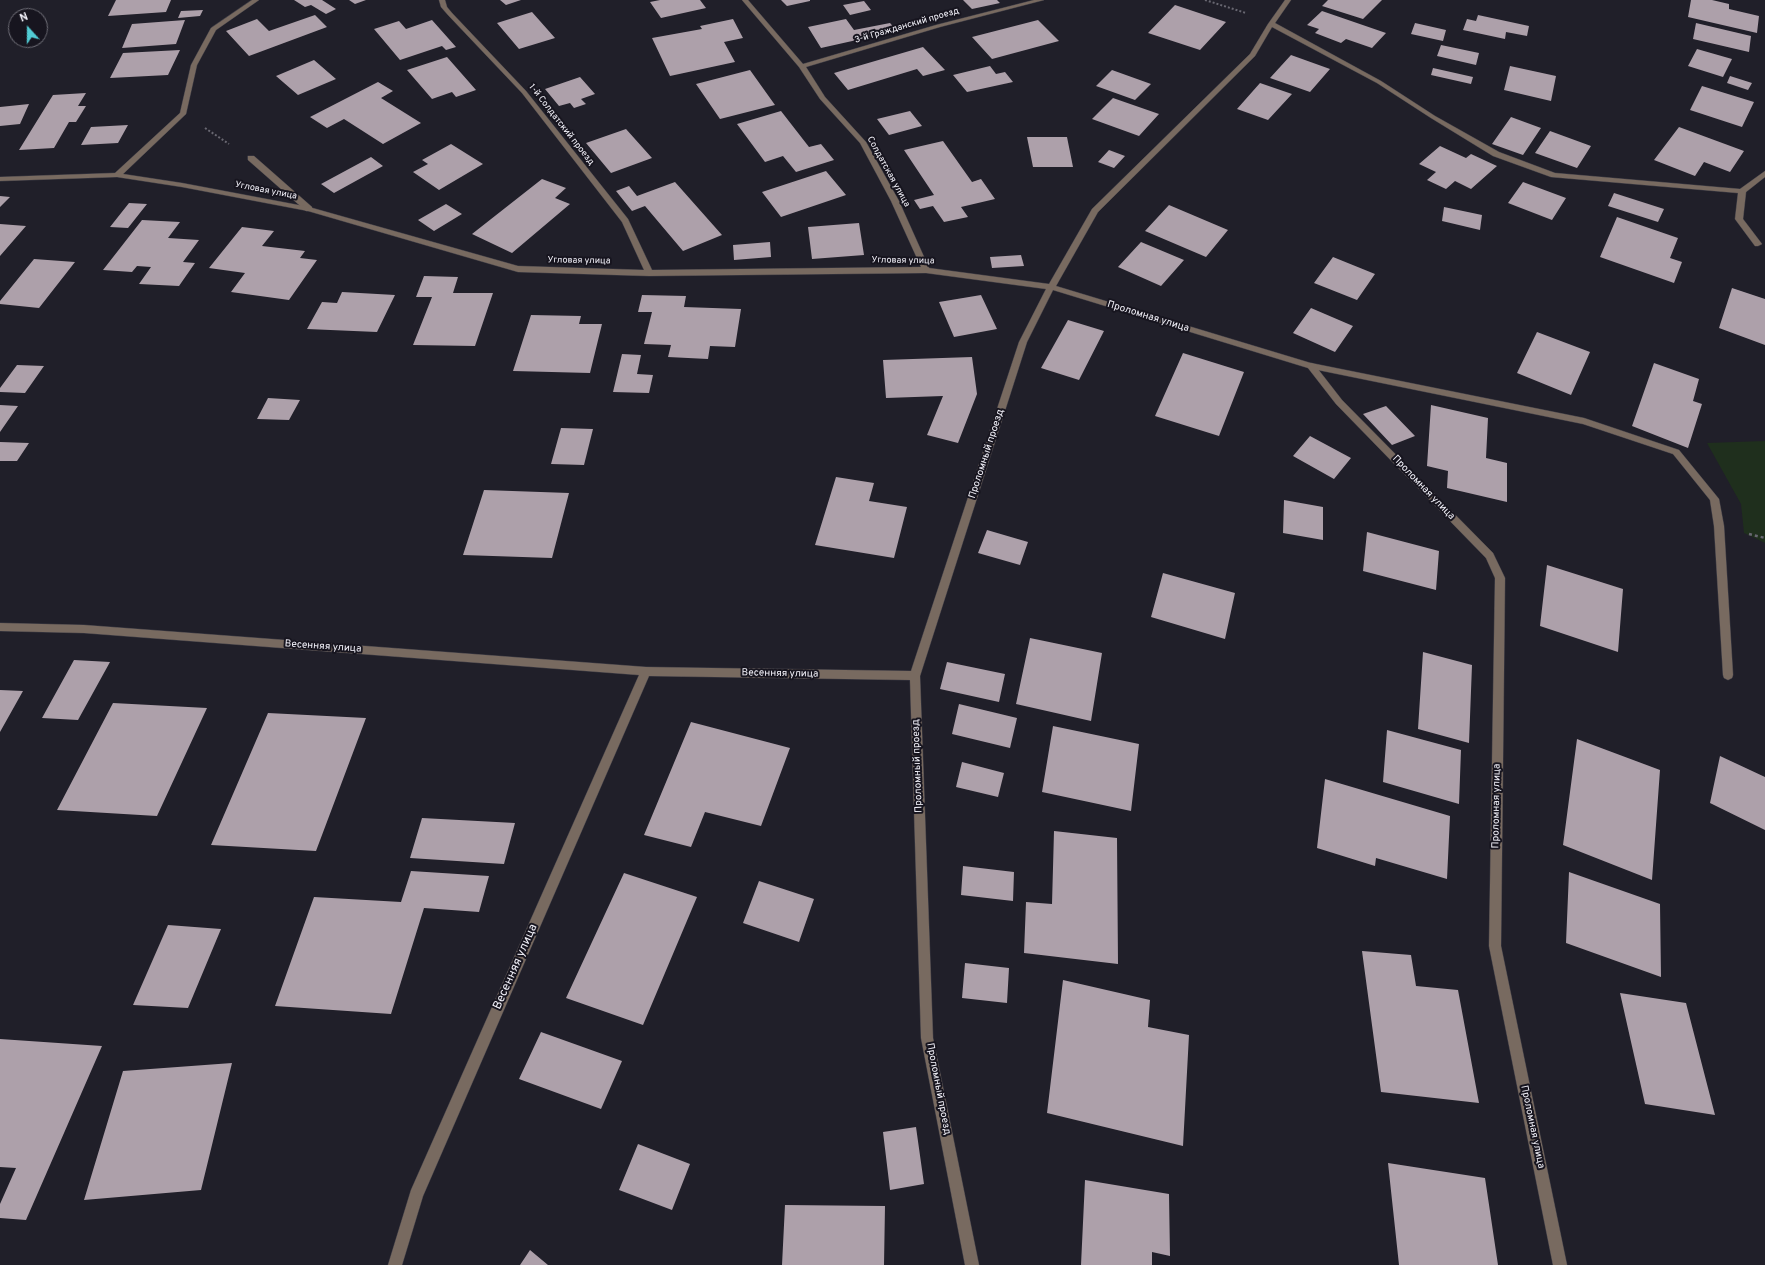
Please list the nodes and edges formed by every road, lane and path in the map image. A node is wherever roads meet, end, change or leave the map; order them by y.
1 (256, 0) edge
2 (442, 0) edge
3 (746, 0) edge
4 (1041, 0) edge
5 (1204, 0) edge
6 (1288, 0) edge
7 (1271, 24) junction
8 (802, 66) junction
9 (183, 114) junction
10 (251, 158) joint
11 (1765, 173) edge
12 (117, 175) junction
13 (0, 179) edge
14 (1742, 191) junction
15 (309, 209) junction
16 (1758, 244) dead end
17 (926, 270) junction
18 (648, 273) junction
19 (1051, 287) junction
20 (1312, 366) junction
21 (0, 627) edge
22 (646, 671) junction
23 (1728, 675) dead end
24 (915, 676) junction
25 (395, 1265) edge
26 (972, 1265) edge
27 (1560, 1265) edge

1 - 9 street
2 - 18 street, 1-й Солдатский проезд
3 - 8 street, Солдатская улица
4 - 8 street, 3-й Гражданский проезд
5 - 7 path
6 - 7 street
7 - 14 street
7 - 19 street
8 - 17 street, Солдатская улица
9 - 10 path
9 - 12 street
10 - 15 street
11 - 14 street
12 - 13 street, Угловая улица
12 - 15 street, Угловая улица
14 - 16 street
15 - 18 street, Угловая улица
17 - 18 street, Угловая улица
17 - 19 street, Угловая улица
19 - 20 street, Проломная улица
19 - 24 street, Проломный проезд
20 - 23 street
20 - 27 street, Проломная улица
21 - 22 street, Весенняя улица
22 - 24 street, Весенняя улица
22 - 25 street, Весенняя улица
24 - 26 street, Проломный проезд

